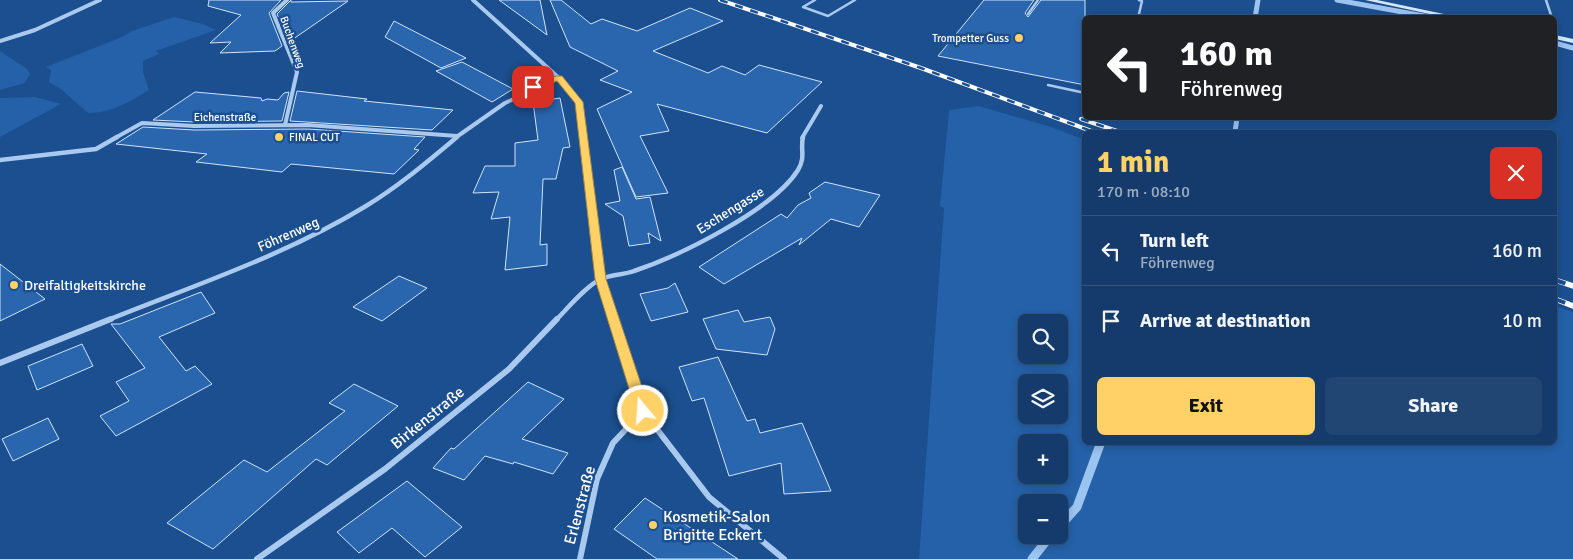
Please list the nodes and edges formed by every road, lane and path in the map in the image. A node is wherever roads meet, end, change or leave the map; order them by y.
1 (100, 0) edge
2 (287, 0) edge
3 (473, 0) edge
4 (815, 0) edge
5 (855, 0) edge
6 (1038, 0) edge
7 (1139, 0) edge
8 (1368, 0) edge
9 (1546, 0) edge
10 (1378, 1) edge
11 (1028, 14) dead end
12 (1140, 15) edge
13 (1446, 15) edge
14 (1551, 15) edge
15 (1557, 37) edge
16 (0, 41) edge
17 (1573, 41) edge
18 (559, 78) junction
19 (1048, 85) dead end
20 (1082, 92) edge
21 (821, 106) dead end
22 (285, 125) junction
23 (457, 136) junction
24 (0, 160) edge
25 (600, 279) junction
26 (0, 363) edge
27 (643, 411) junction
28 (257, 559) edge
29 (580, 559) edge
30 (784, 559) edge

1 - 16 street
2 - 22 street, Buchenweg
3 - 18 street
4 - 5 lane
6 - 11 lane
7 - 12 lane
8 - 10 street
9 - 14 lane
10 - 13 street
15 - 17 street
18 - 23 street, Föhrenweg
18 - 25 street
19 - 20 lane
21 - 25 street, Eschengasse
22 - 23 street, Eichenstraße
22 - 24 street, Eichenstraße
23 - 26 street, Föhrenweg
25 - 27 street
25 - 28 street, Birkenstraße
27 - 29 street, Erlenstraße
27 - 30 street

